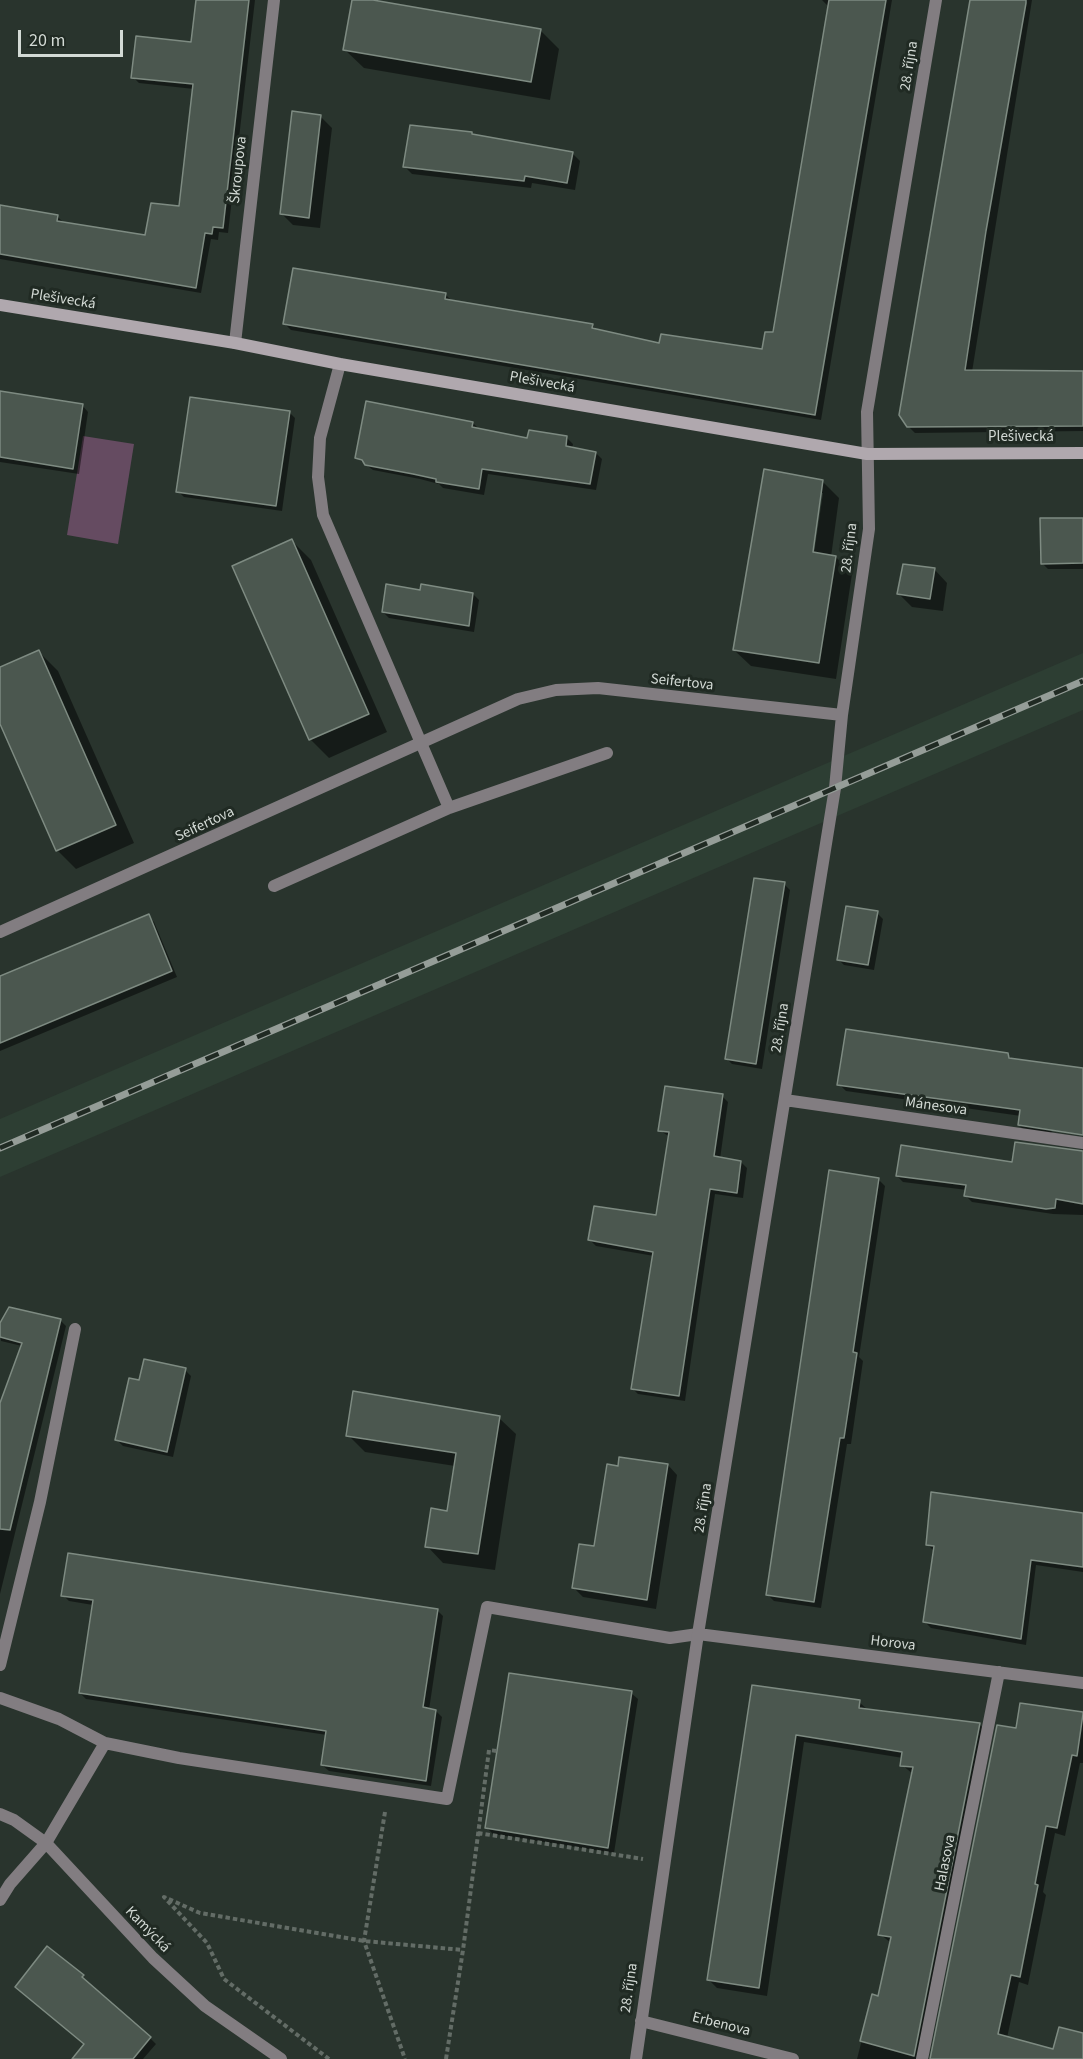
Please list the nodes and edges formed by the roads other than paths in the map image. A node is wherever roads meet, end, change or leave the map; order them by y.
1 (274, 0) edge
2 (936, 0) edge
3 (0, 305) edge
4 (235, 343) junction
5 (340, 364) junction
6 (1083, 453) edge
7 (867, 454) junction
8 (842, 715) junction
9 (422, 743) junction
10 (607, 753) dead end
11 (449, 808) junction
12 (274, 886) dead end
13 (0, 932) edge
14 (785, 1100) junction
15 (1083, 1143) edge
16 (75, 1329) dead end
17 (699, 1634) junction
18 (0, 1665) edge
19 (999, 1672) junction
20 (1083, 1683) edge
21 (0, 1698) edge
22 (105, 1743) junction
23 (0, 1814) edge
24 (46, 1843) junction
25 (0, 1900) edge
26 (640, 2021) junction
27 (281, 2059) edge
28 (636, 2059) edge
29 (794, 2059) edge
30 (921, 2059) edge

1 - 4 street, Škroupova
2 - 7 street, 28. října
3 - 4 street, Plešivecká
4 - 5 street, Plešivecká
5 - 7 street, Plešivecká
5 - 9 street
6 - 7 street, Plešivecká
7 - 8 street, 28. října
8 - 9 street, Seifertova
8 - 14 street, 28. října
9 - 11 street
9 - 13 street, Seifertova
10 - 11 street
11 - 12 street
14 - 15 street, Mánesova
14 - 17 street, 28. října
16 - 18 street
17 - 19 street, Horova
17 - 22 street, Horova
17 - 26 street, 28. října
19 - 20 street, Horova
19 - 30 street, Halasova
21 - 22 street
22 - 24 street
23 - 24 street, Kamýcká
24 - 25 street
24 - 27 street, Kamýcká
26 - 28 street, 28. října
26 - 29 street, Erbenova

